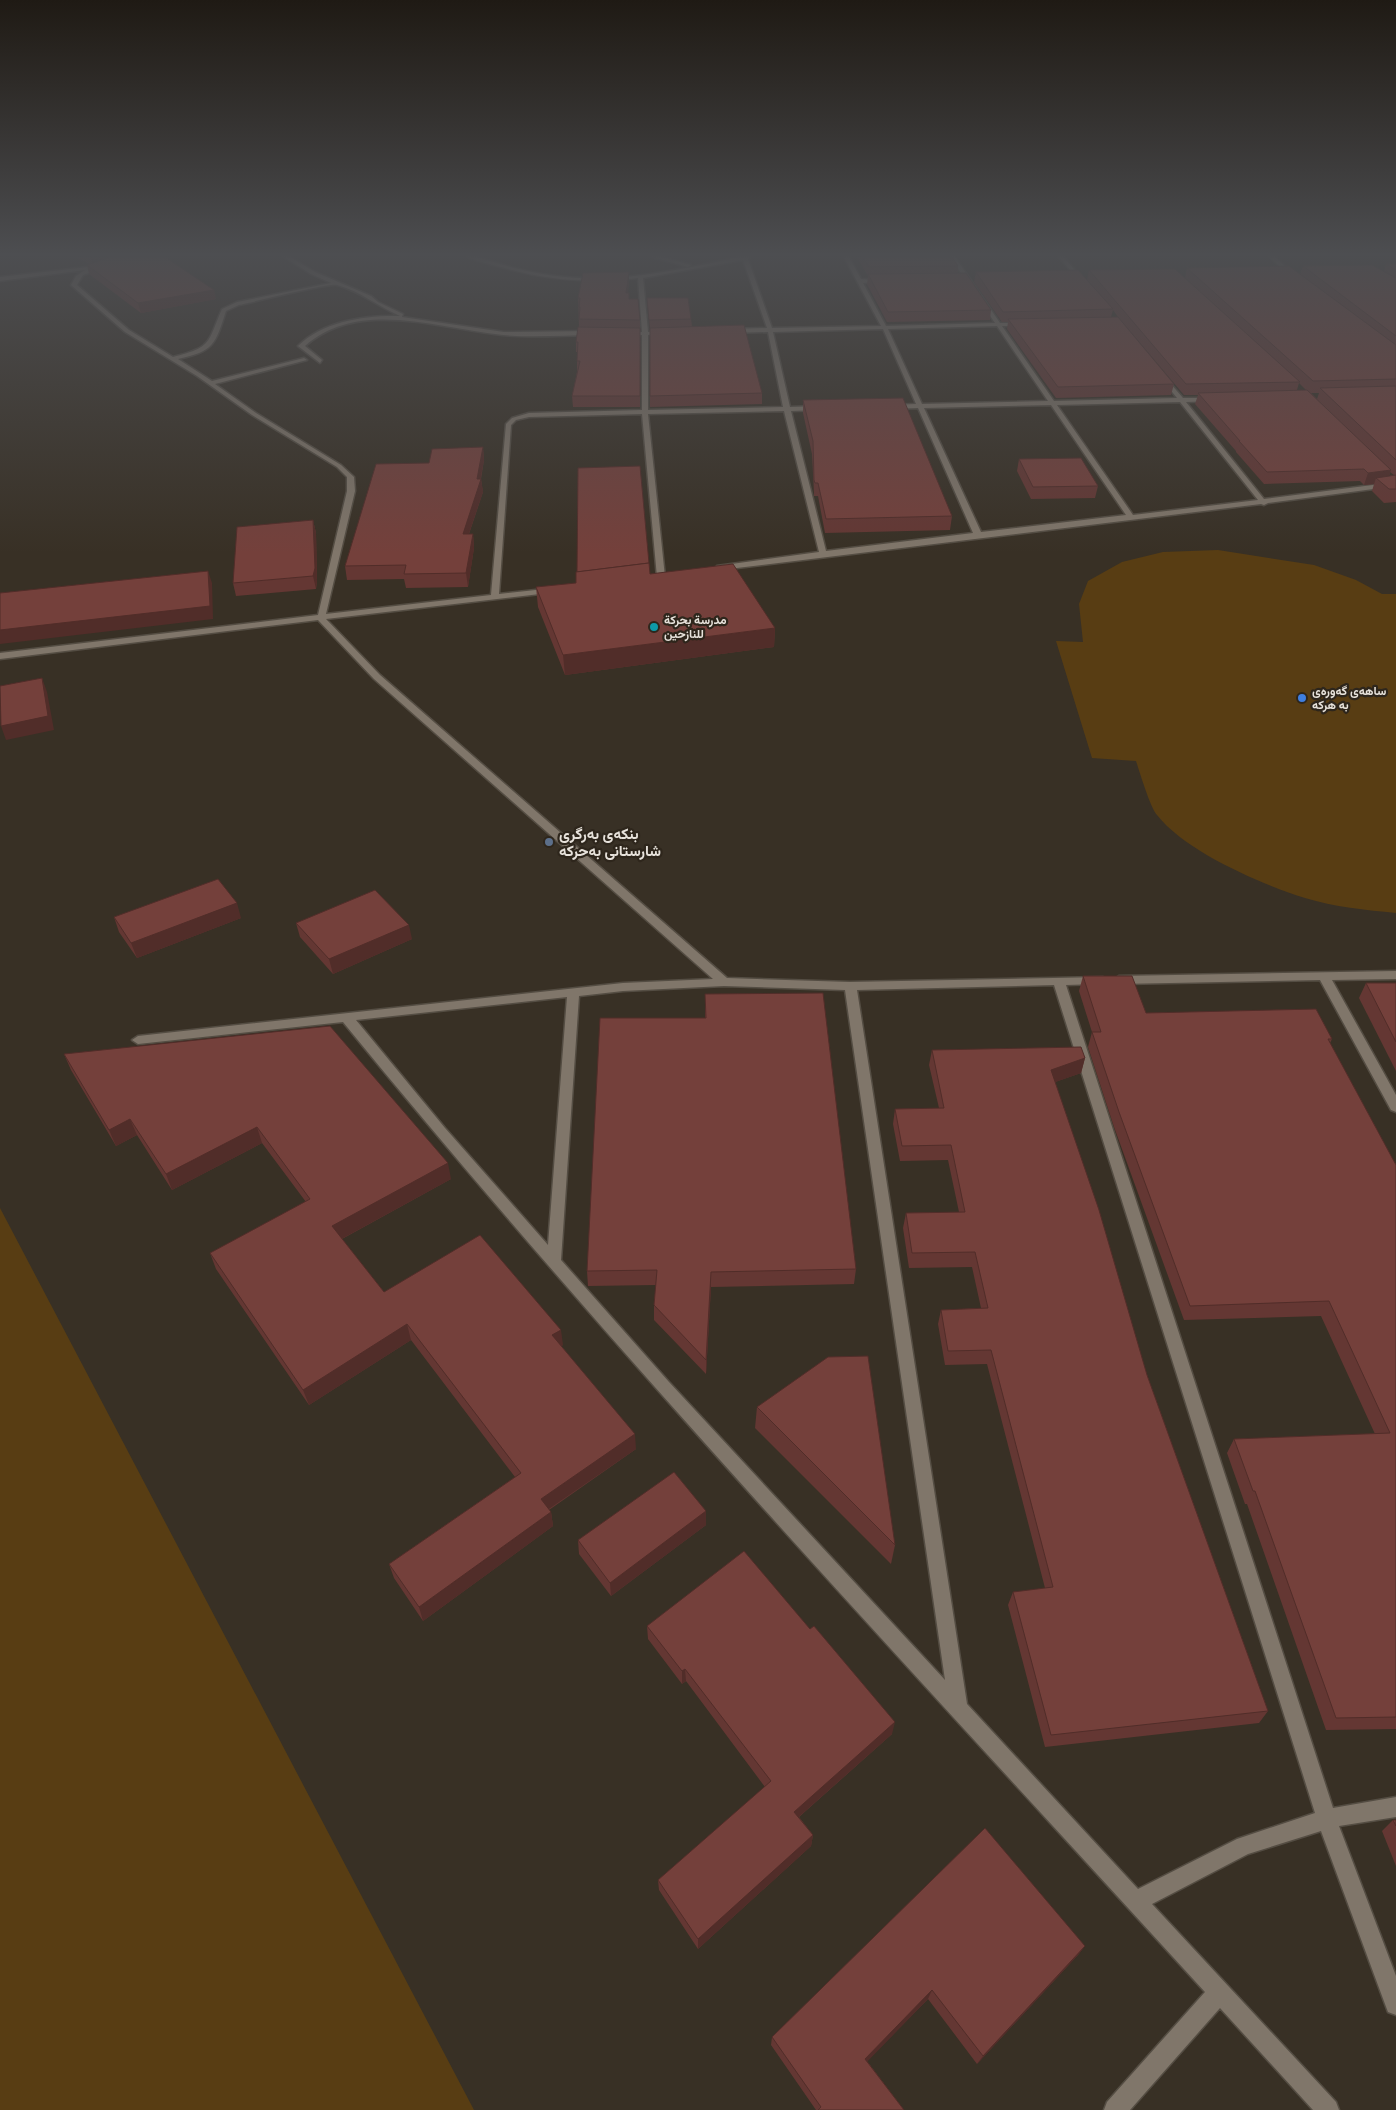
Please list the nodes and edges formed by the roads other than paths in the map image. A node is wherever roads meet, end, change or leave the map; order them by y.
1 (166, 355) edge
2 (186, 355) edge
3 (313, 355) edge
4 (645, 355) edge
5 (775, 355) edge
6 (897, 355) edge
7 (1020, 355) edge
8 (172, 359) junction
9 (304, 360) dead end
10 (320, 361) dead end
11 (1156, 369) edge
12 (212, 383) junction
13 (1220, 399) edge
14 (1181, 400) junction
15 (1051, 402) junction
16 (920, 406) junction
17 (883, 407) edge
18 (830, 408) edge
19 (787, 409) junction
20 (646, 412) junction
21 (1389, 477) edge
22 (1396, 484) edge
23 (1264, 502) junction
24 (1131, 517) junction
25 (978, 536) junction
26 (823, 553) junction
27 (708, 570) edge
28 (670, 576) edge
29 (661, 577) junction
30 (651, 578) edge
31 (564, 588) edge
32 (495, 597) junction
33 (321, 618) junction
34 (0, 656) edge
35 (1396, 975) edge
36 (1324, 976) junction
37 (1059, 981) junction
38 (724, 982) junction
39 (850, 986) junction
40 (573, 993) junction
41 (347, 1018) junction
42 (138, 1040) dead end
43 (1396, 1107) edge
44 (554, 1264) junction
45 (958, 1708) junction
46 (1396, 1807) edge
47 (1327, 1820) junction
48 (1136, 1901) junction
49 (1220, 1992) junction
50 (1396, 2004) edge
51 (1114, 2110) edge
52 (1328, 2110) edge

1 - 8 street
2 - 8 street
3 - 10 street
4 - 20 street
5 - 19 street
6 - 16 street
7 - 15 street
8 - 12 street
9 - 12 street
11 - 14 street
12 - 33 street
13 - 14 street
14 - 15 street
14 - 23 street
15 - 16 street
15 - 24 street
16 - 17 street
16 - 25 street
18 - 19 street
19 - 20 street
19 - 26 street
20 - 29 street
20 - 32 street
21 - 22 street
22 - 23 street
23 - 24 street
24 - 25 street
25 - 26 street
26 - 27 street
28 - 29 street
29 - 30 street
31 - 32 street
32 - 33 street
33 - 34 street
33 - 38 street
35 - 36 street
36 - 37 street
36 - 43 street
37 - 39 street
37 - 47 street
38 - 39 street
38 - 40 street
39 - 45 street
40 - 41 street
40 - 44 street
41 - 42 street
41 - 44 street
44 - 45 street
45 - 48 street
46 - 47 street
47 - 48 street
47 - 50 street
48 - 49 street
49 - 51 street
49 - 52 street

